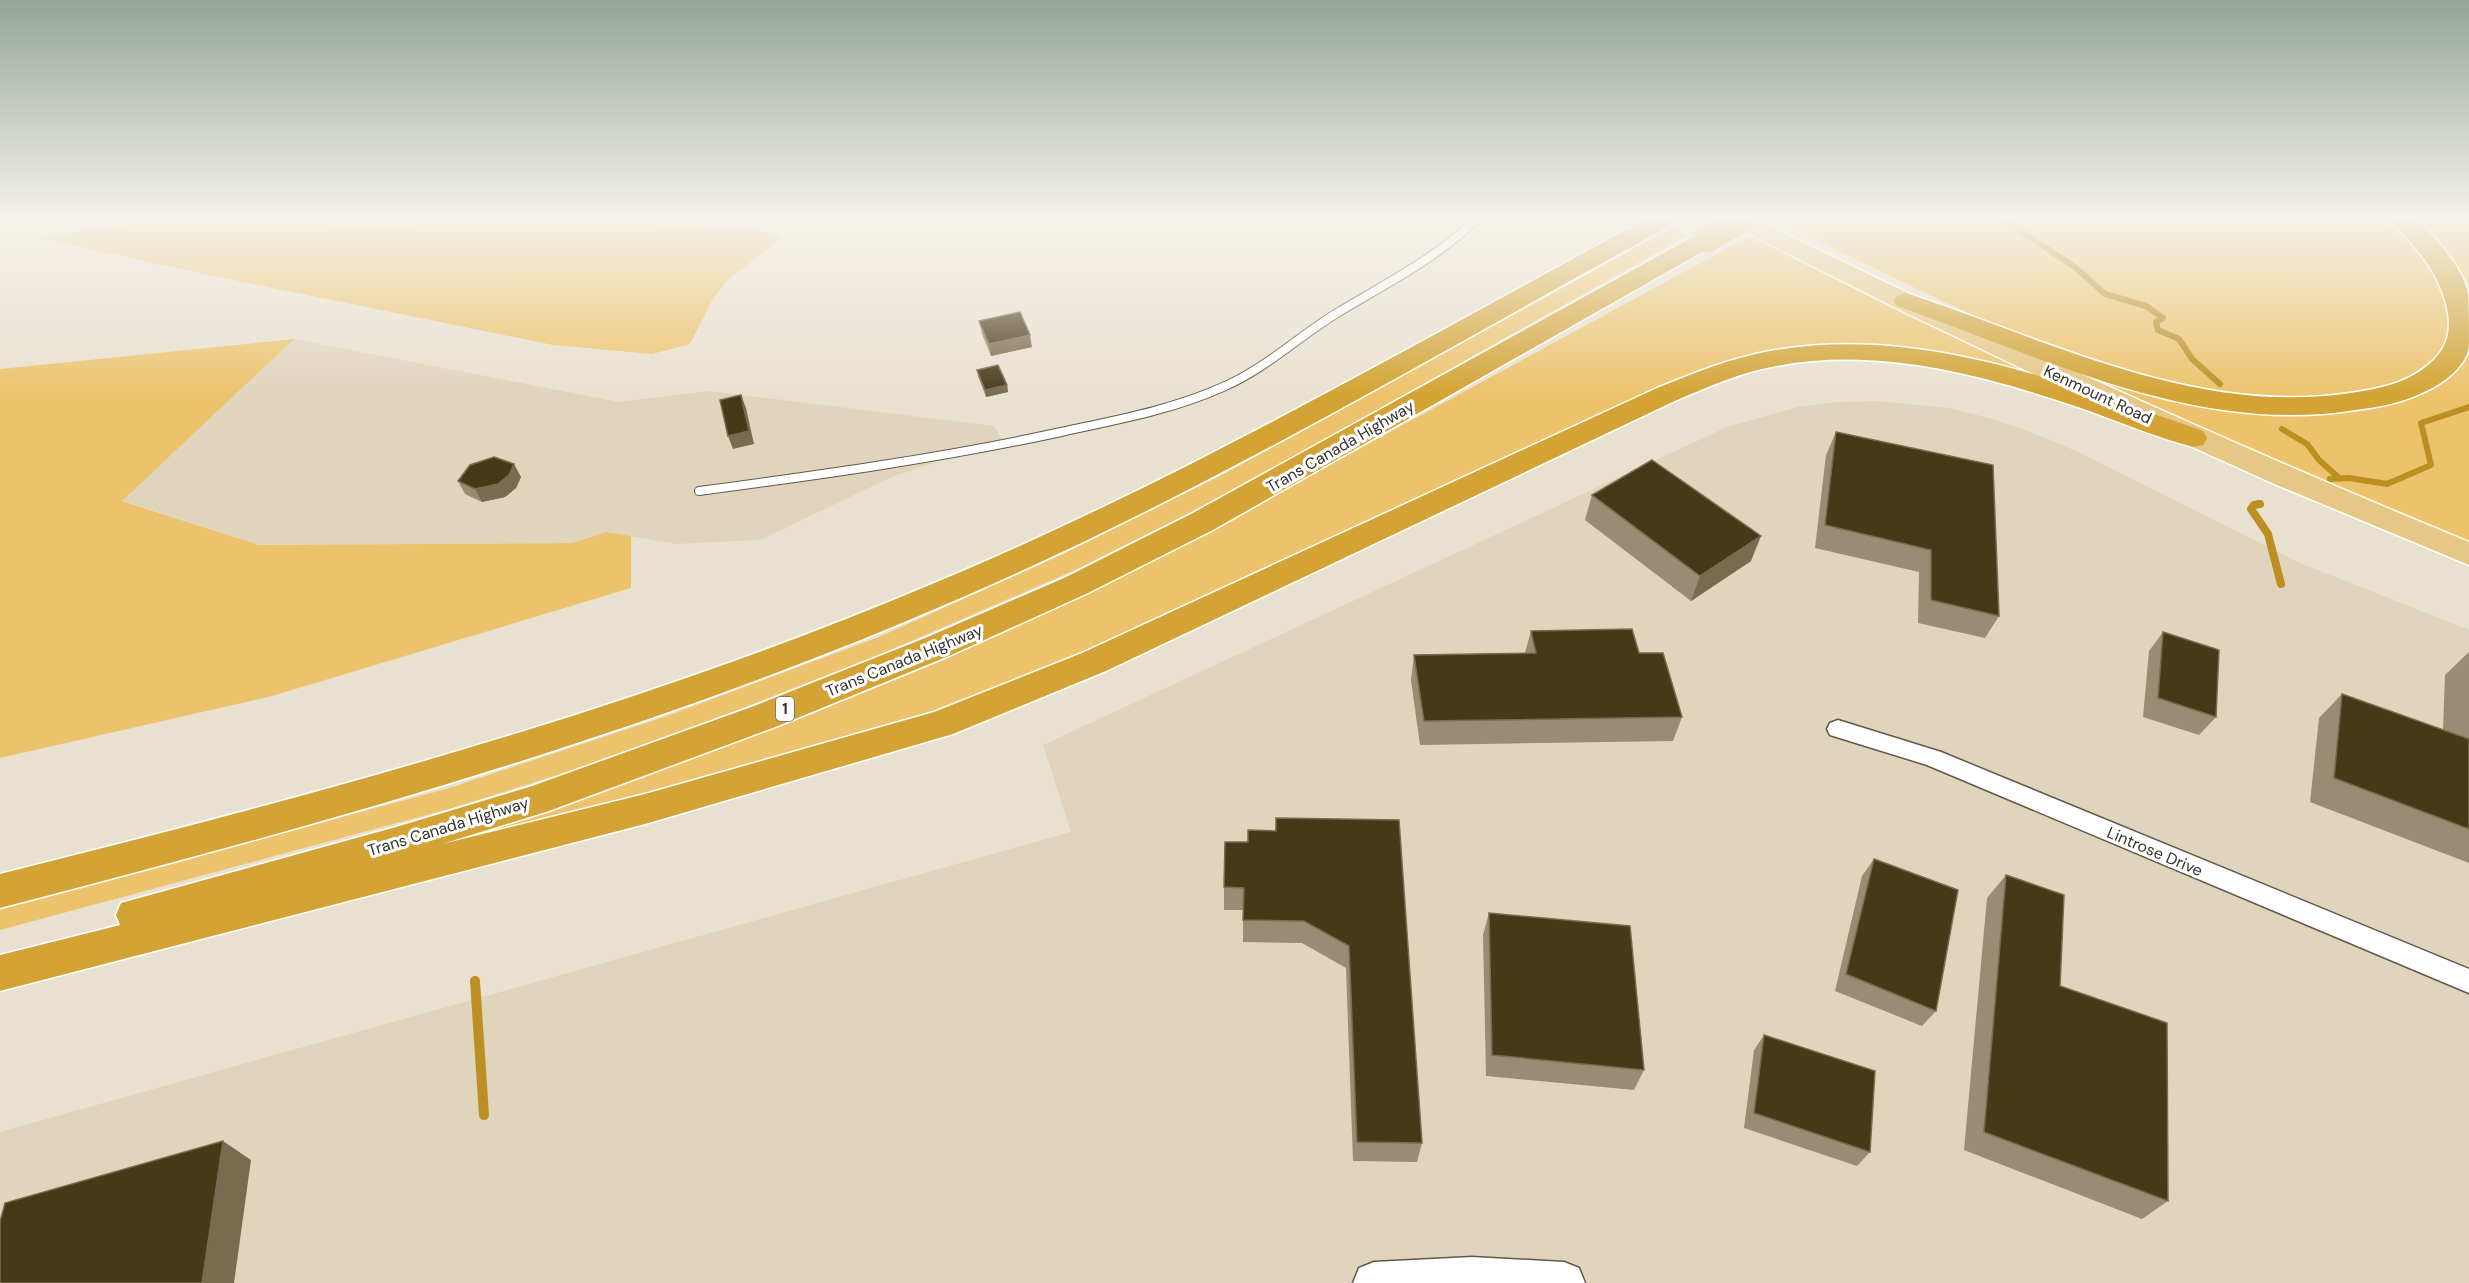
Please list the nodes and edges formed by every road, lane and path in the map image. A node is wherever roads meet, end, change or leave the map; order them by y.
1 (1401, 277) edge
2 (1554, 277) edge
3 (1640, 277) edge
4 (1857, 277) edge
5 (2453, 277) edge
6 (1906, 301) junction
7 (2193, 438) junction
8 (699, 491) dead end
9 (2469, 554) edge
10 (1838, 729) dead end
11 (0, 891) edge
12 (0, 952) edge
13 (0, 973) edge
14 (2469, 981) edge
15 (1374, 1283) edge
16 (1564, 1283) edge

1 - 8 lane
2 - 11 highway
3 - 12 highway, Trans Canada Highway / 1, bridge
4 - 6 main road, Kenmount Road
5 - 6 highway
6 - 7 main road, Kenmount Road
7 - 9 main road, Kenmount Road
7 - 13 highway
10 - 14 street, Lintrose Drive
15 - 16 street

